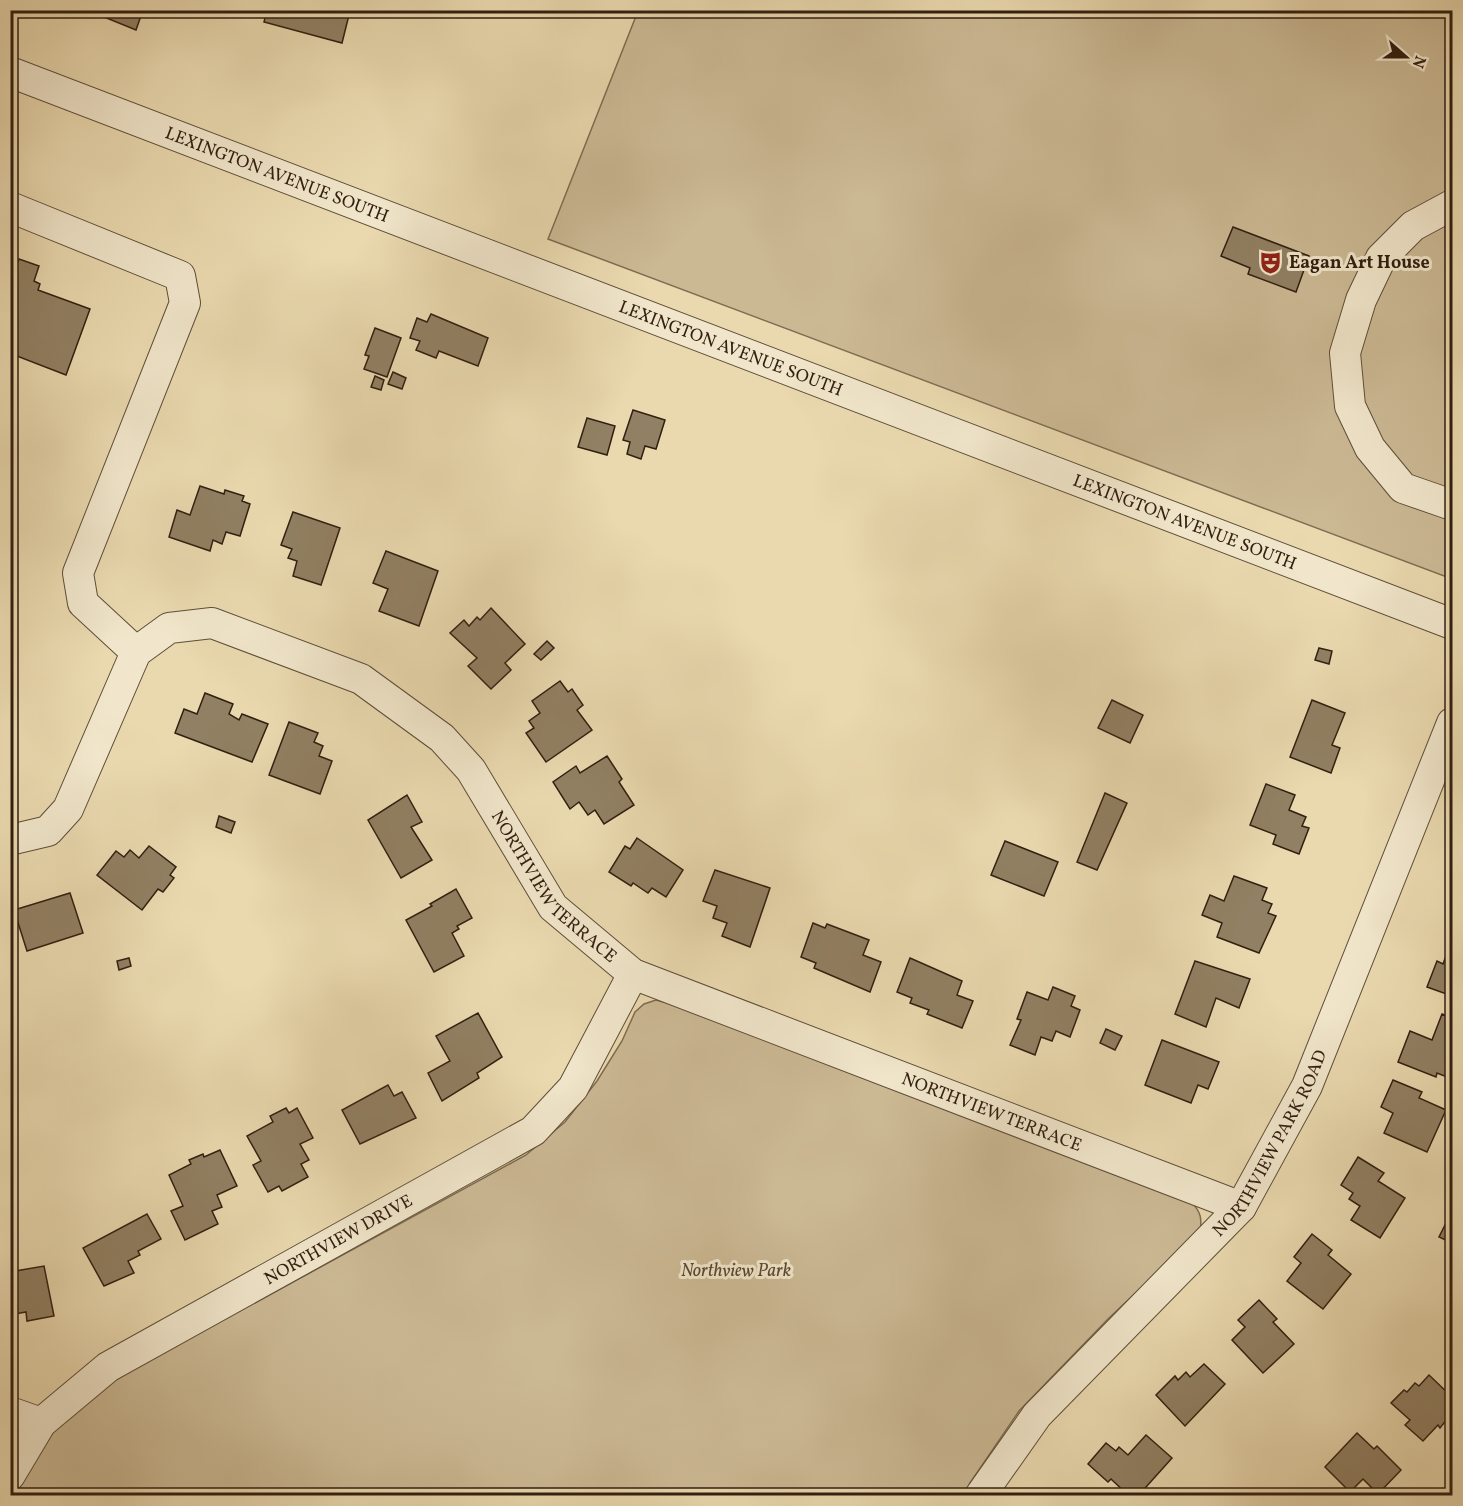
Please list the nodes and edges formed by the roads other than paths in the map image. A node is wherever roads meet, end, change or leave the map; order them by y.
1 (10, 72) edge
2 (1452, 205) edge
3 (10, 207) edge
4 (1452, 505) edge
5 (1452, 624) edge
6 (136, 652) junction
7 (1452, 723) edge
8 (10, 840) edge
9 (633, 974) junction
10 (1240, 1207) junction
11 (10, 1412) edge
12 (41, 1423) junction
13 (10, 1475) edge
14 (980, 1496) edge

1 - 5 street, LEXINGTON AVENUE SOUTH
2 - 4 street
3 - 6 street
6 - 8 street
6 - 9 street, NORTHVIEW TERRACE
7 - 10 street, NORTHVIEW PARK ROAD
9 - 10 street, NORTHVIEW TERRACE
9 - 12 street, NORTHVIEW DRIVE
10 - 14 street, NORTHVIEW PARK ROAD
11 - 12 street
12 - 13 street, NORTHVIEW DRIVE

